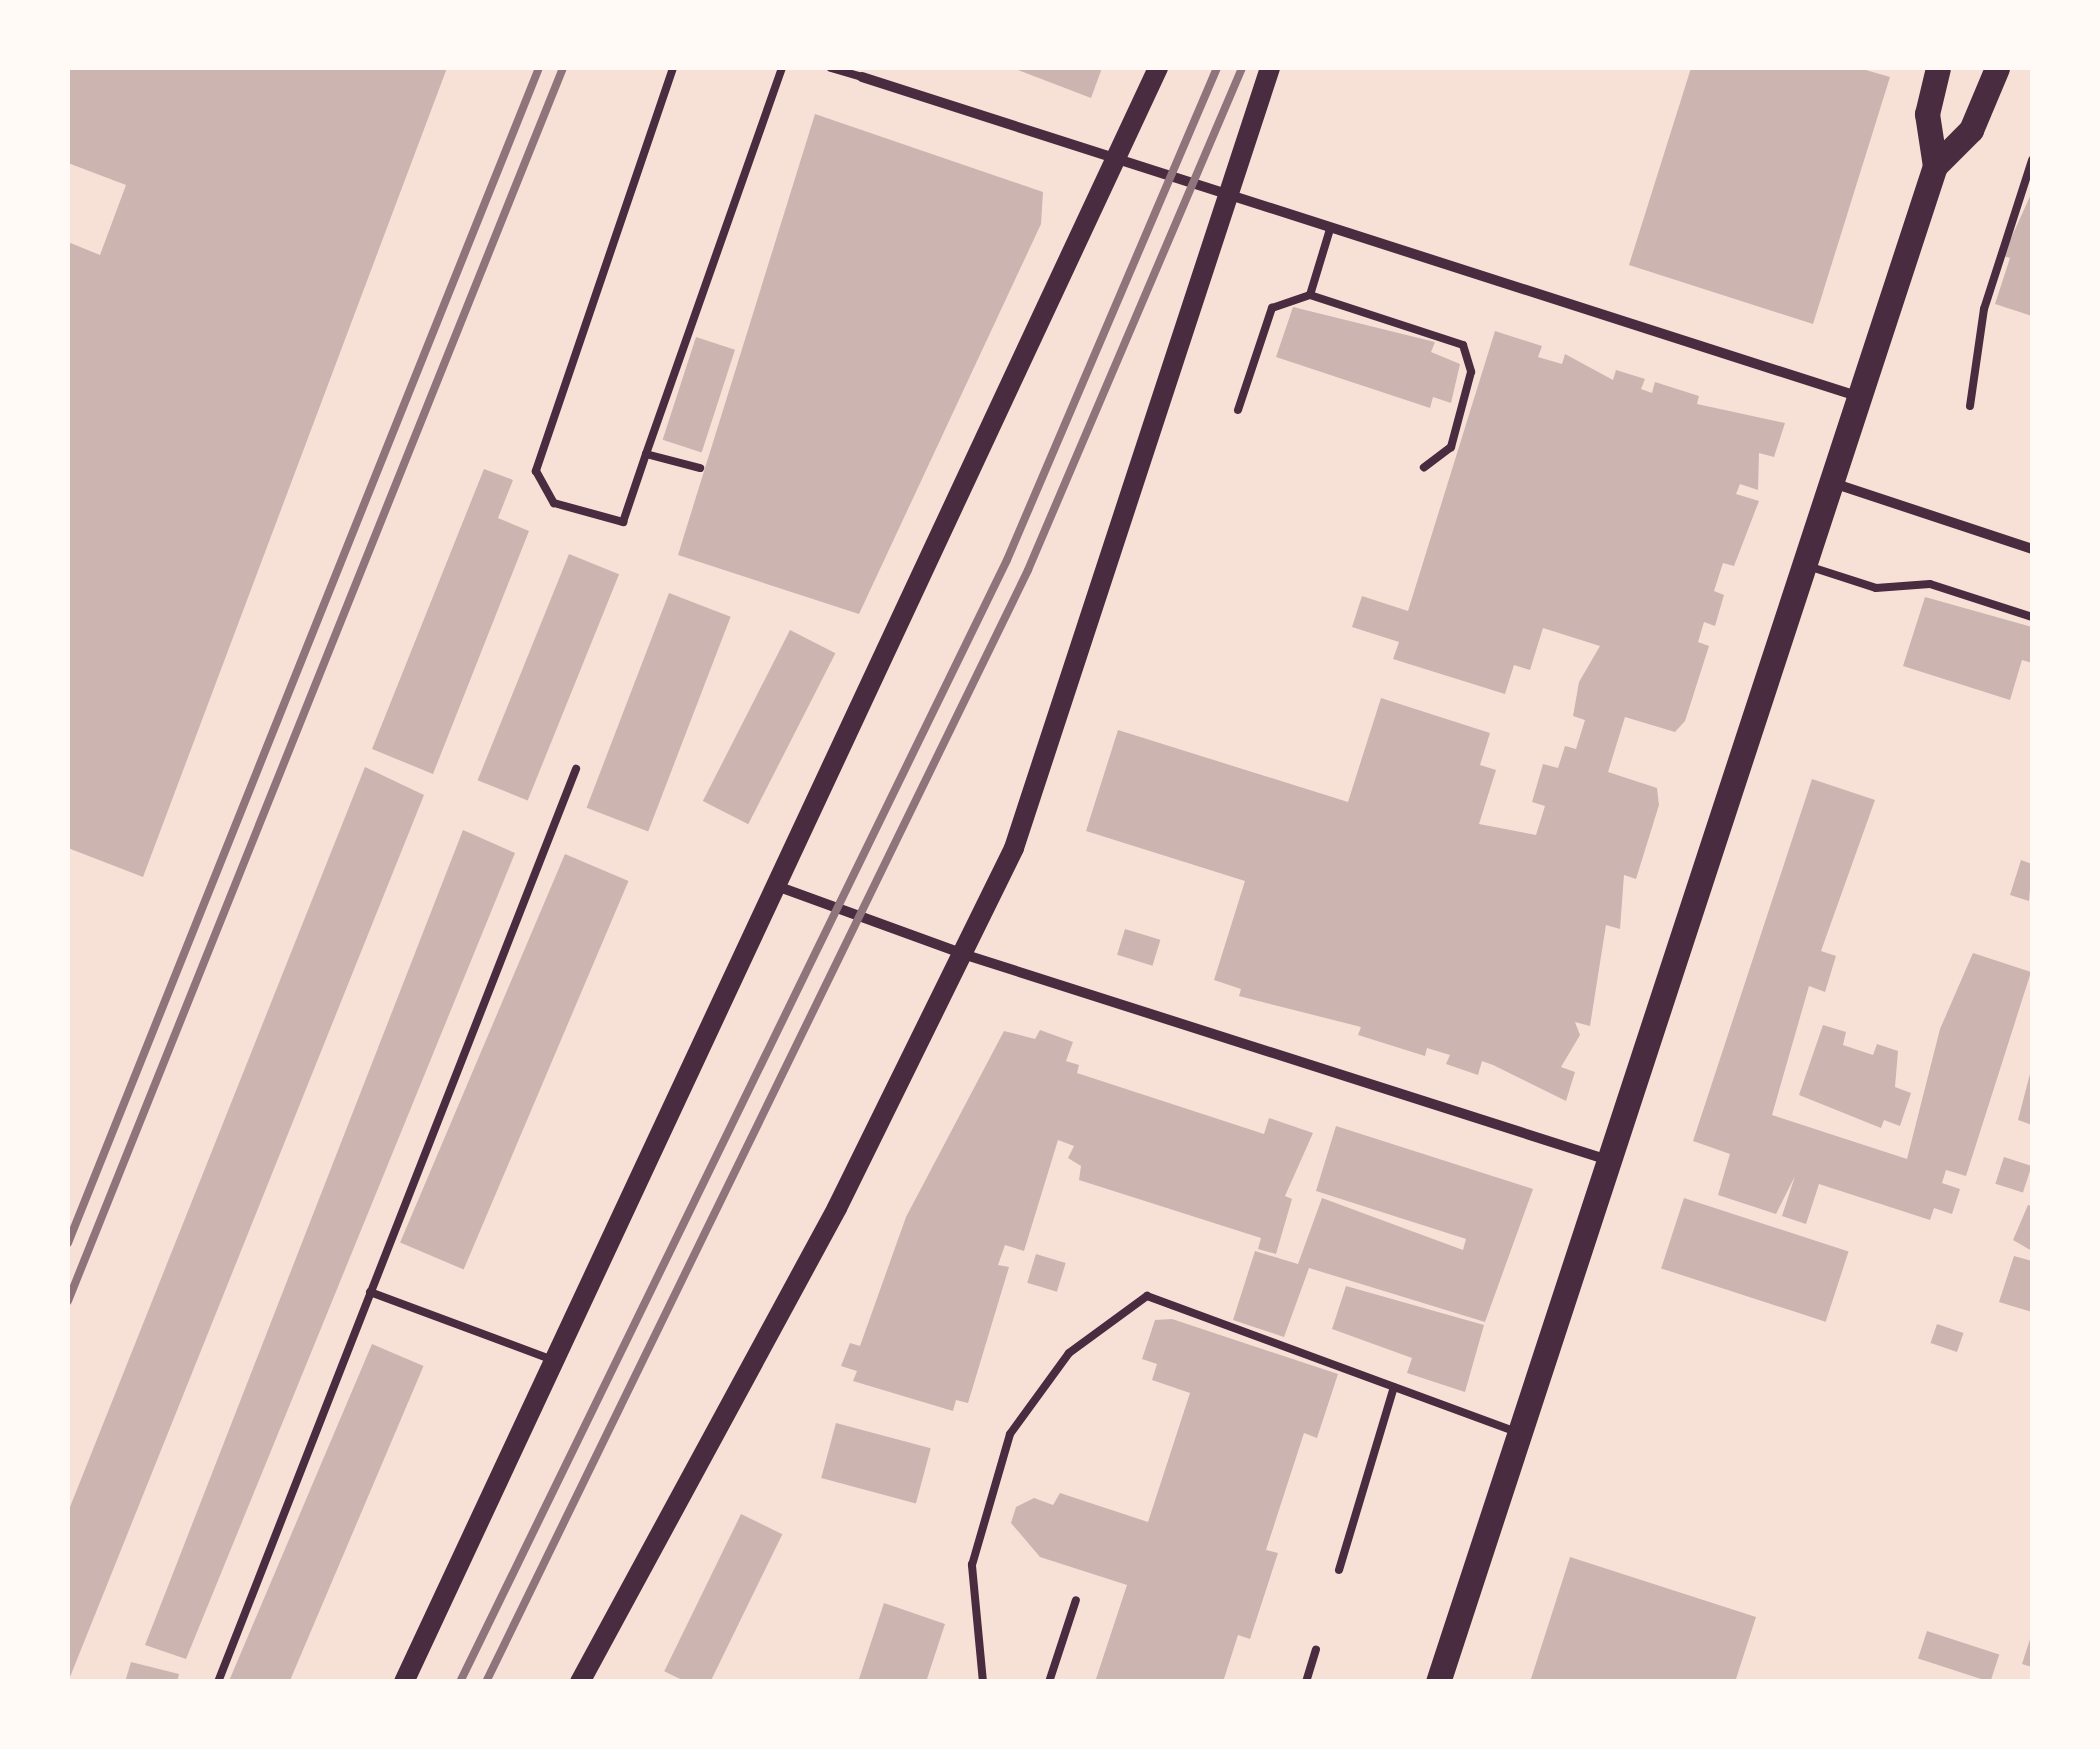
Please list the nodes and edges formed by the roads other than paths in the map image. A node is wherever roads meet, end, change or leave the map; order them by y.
1 (673, 68) edge
2 (782, 68) edge
3 (831, 68) edge
4 (1158, 68) edge
5 (1270, 68) edge
6 (1938, 68) edge
7 (1997, 68) edge
8 (862, 77) joint
9 (1121, 160) junction
10 (2032, 160) edge
11 (1936, 166) junction
12 (1224, 196) junction
13 (1330, 230) junction
14 (1310, 295) junction
15 (1860, 397) junction
16 (1970, 406) dead end
17 (1238, 410) dead end
18 (646, 454) junction
19 (1424, 467) dead end
20 (700, 468) dead end
21 (1832, 482) junction
22 (2032, 549) edge
23 (1804, 565) junction
24 (2032, 617) edge
25 (576, 770) dead end
26 (773, 884) junction
27 (966, 956) junction
28 (1610, 1160) junction
29 (370, 1292) junction
30 (553, 1360) junction
31 (1394, 1387) junction
32 (1520, 1433) junction
33 (1340, 1570) dead end
34 (1076, 1600) dead end
35 (1316, 1650) dead end
36 (218, 1682) edge
37 (404, 1682) edge
38 (580, 1682) edge
39 (982, 1682) edge
40 (1049, 1682) edge
41 (1306, 1682) edge
42 (1438, 1682) edge

1 - 18 lane
2 - 18 lane
3 - 8 lane
4 - 9 main road
5 - 12 main road
6 - 11 main road
7 - 11 main road
8 - 9 street
9 - 12 street
9 - 26 main road
10 - 16 lane
11 - 15 main road
12 - 13 street
12 - 27 main road
13 - 14 lane
13 - 15 street
14 - 17 lane
14 - 19 lane
15 - 21 main road
18 - 20 lane
21 - 22 street
21 - 23 main road
23 - 24 lane
23 - 28 main road
25 - 29 lane
26 - 27 street
26 - 30 main road
27 - 28 street
27 - 38 main road
28 - 32 main road
29 - 30 lane
29 - 36 lane
30 - 37 main road
31 - 32 lane
31 - 33 lane
31 - 39 lane
32 - 42 main road
34 - 40 lane
35 - 41 lane

